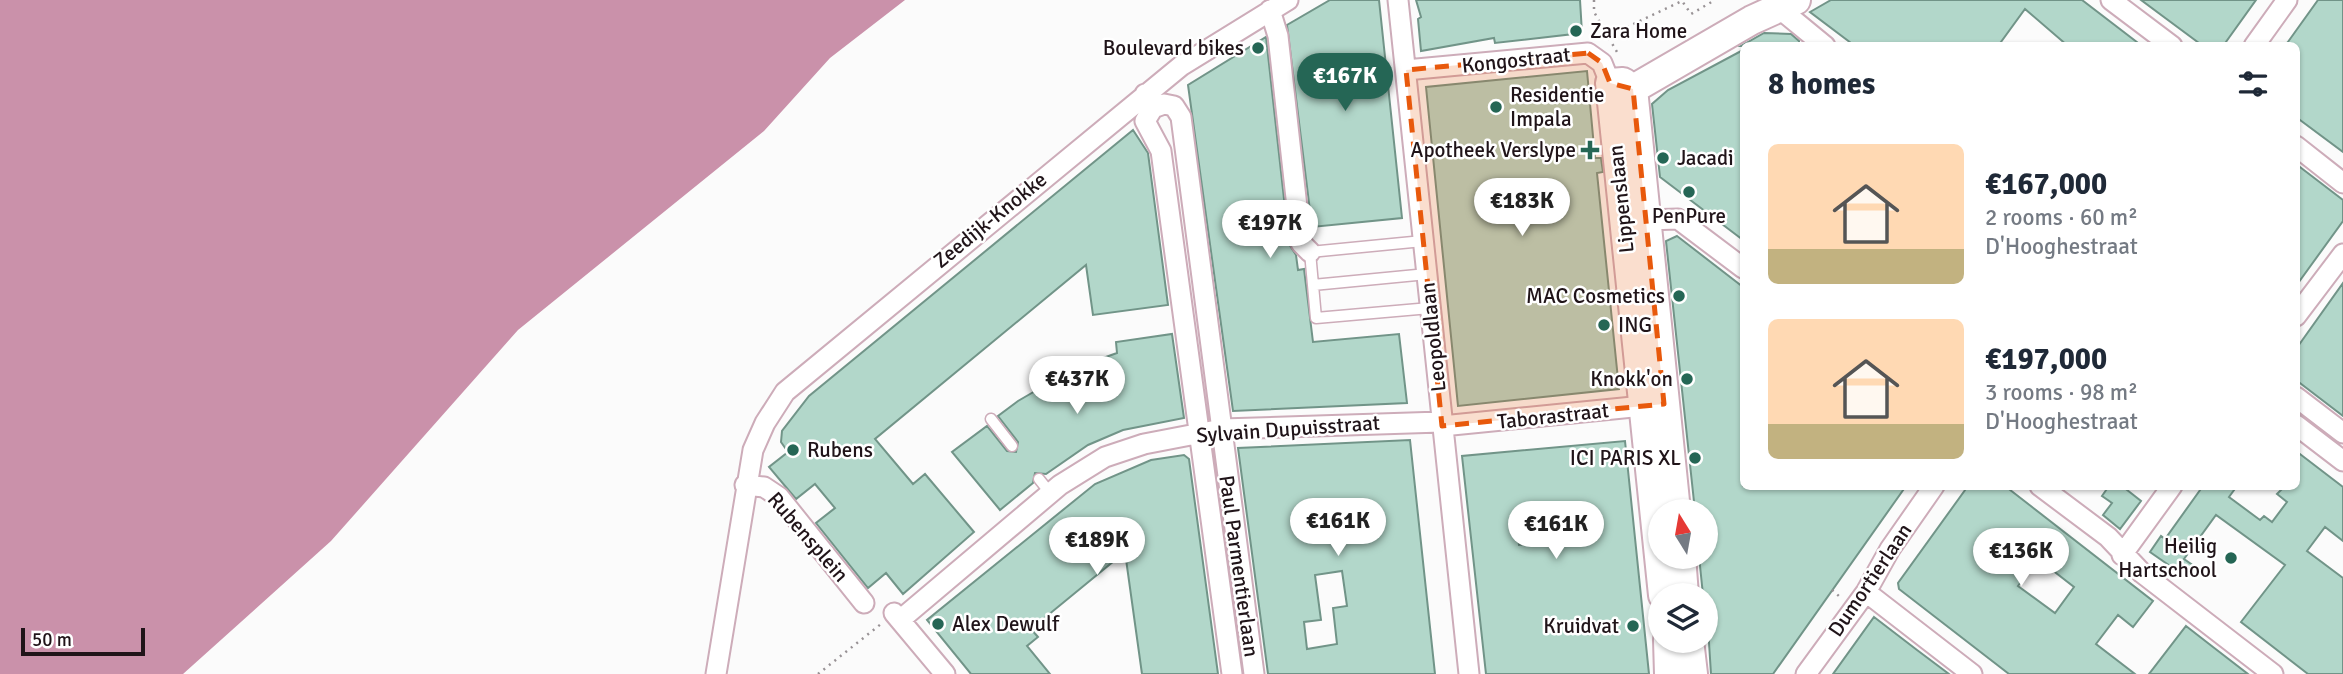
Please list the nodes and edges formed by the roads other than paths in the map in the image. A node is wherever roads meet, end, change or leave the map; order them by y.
1 (1288, 0) edge
2 (1398, 0) edge
3 (2111, 0) edge
4 (2287, 0) edge
5 (1788, 5) edge
6 (1270, 10) junction
7 (1821, 42) edge
8 (2167, 42) edge
9 (2257, 42) edge
10 (1406, 70) junction
11 (1621, 86) junction
12 (1149, 101) junction
13 (2300, 149) edge
14 (2343, 183) edge
15 (1647, 220) junction
16 (1423, 240) junction
17 (1310, 253) junction
18 (2343, 254) edge
19 (1740, 266) edge
20 (1427, 274) junction
21 (1313, 285) junction
22 (1430, 308) junction
23 (2300, 311) edge
24 (2300, 400) edge
25 (1653, 405) junction
26 (991, 419) dead end
27 (1441, 424) junction
28 (2300, 428) edge
29 (1222, 429) junction
30 (1198, 433) junction
31 (2343, 433) edge
32 (1013, 446) dead end
33 (2343, 461) edge
34 (745, 485) junction
35 (1931, 490) edge
36 (2045, 490) edge
37 (2169, 490) edge
38 (1673, 499) edge
39 (2122, 555) junction
40 (1662, 583) edge
41 (1866, 592) junction
42 (864, 603) dead end
43 (1668, 653) edge
44 (1691, 653) edge
45 (716, 674) edge
46 (945, 674) edge
47 (1232, 674) edge
48 (1254, 674) edge
49 (1469, 674) edge
50 (1669, 674) edge
51 (1693, 674) edge
52 (1806, 674) edge
53 (1972, 674) edge
54 (2273, 674) edge

1 - 6 street, Zeedijk-Knokke
2 - 10 street, Leopoldlaan
3 - 8 street
4 - 9 street
5 - 7 street
5 - 11 street
6 - 12 street, Zeedijk-Knokke
6 - 17 street
10 - 11 street, Kongostraat
10 - 16 street, Leopoldlaan
11 - 15 street, Lippenslaan
11 - 25 street, Lippenslaan
12 - 29 street, Paul Parmentierlaan
12 - 30 street, Paul Parmentierlaan
12 - 34 street, Zeedijk-Knokke
13 - 14 street
15 - 19 street
15 - 25 street, Lippenslaan
16 - 17 lane
16 - 20 street, Leopoldlaan
17 - 21 lane
18 - 23 street
20 - 21 lane
20 - 22 street, Leopoldlaan
21 - 22 lane
22 - 27 street, Leopoldlaan
24 - 31 street
25 - 27 street, Taborastraat
25 - 38 street, Lippenslaan
25 - 40 street, Lippenslaan
26 - 32 lane
27 - 29 street, Sylvain Dupuisstraat
27 - 49 street, Leopoldlaan
28 - 33 street
29 - 30 street, Sylvain Dupuisstraat
29 - 48 street, Paul Parmentierlaan
30 - 46 street, Sylvain Dupuisstraat
30 - 47 street, Paul Parmentierlaan
34 - 42 street, Rubensplein
34 - 45 street, Zeedijk-Knokke
35 - 41 street, Dumortierlaan
36 - 39 street
37 - 39 street
39 - 54 street
41 - 52 street, Dumortierlaan
41 - 53 street
43 - 50 street
44 - 51 street

